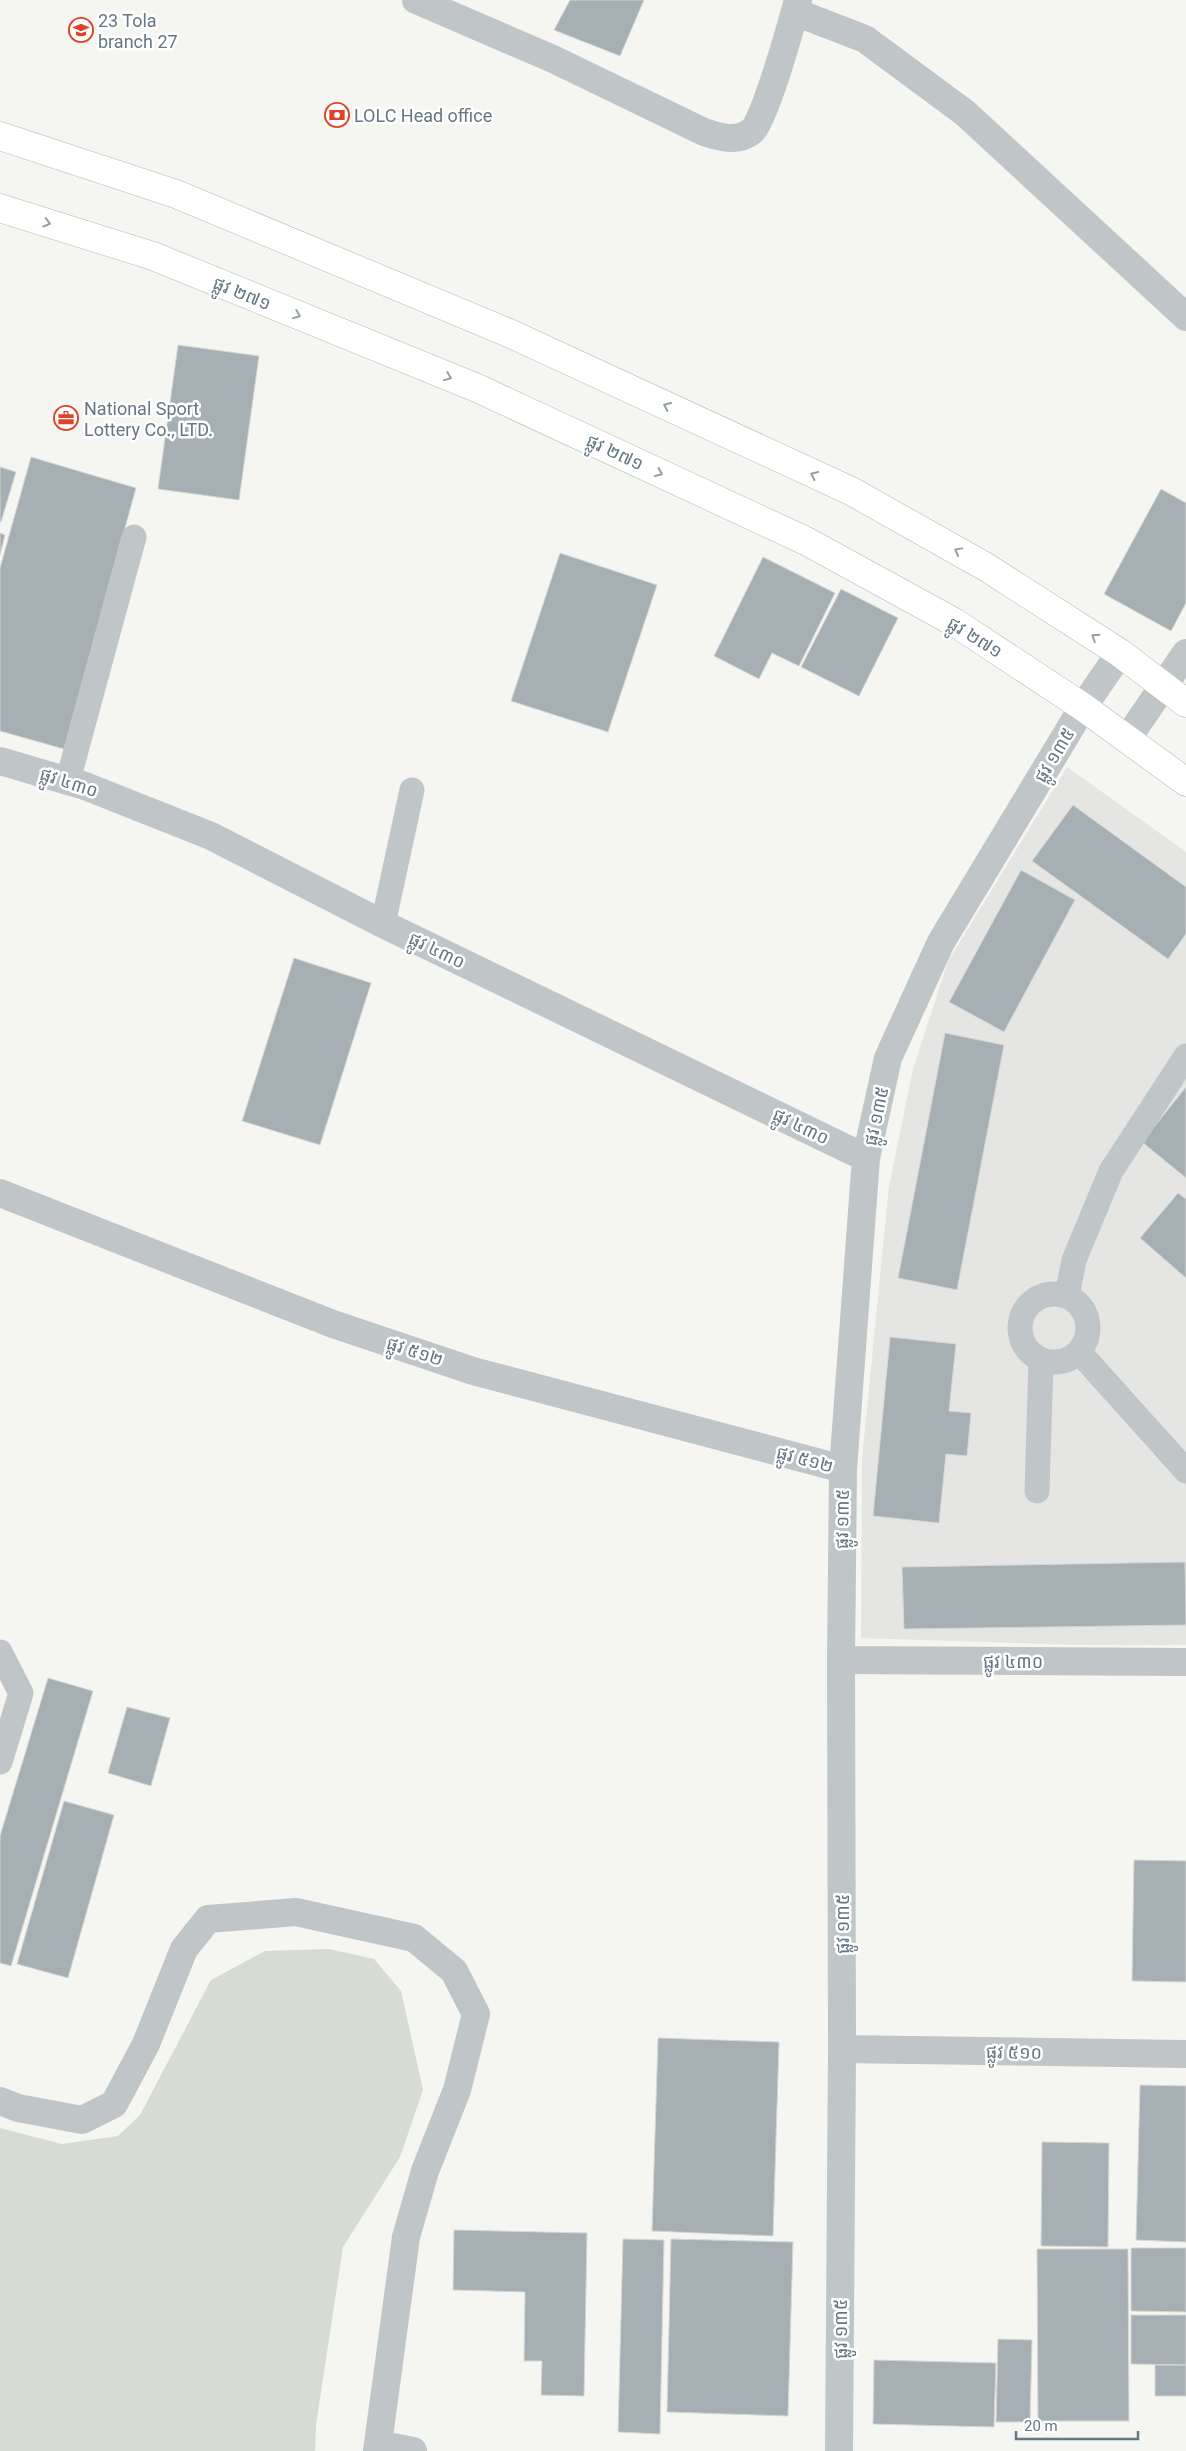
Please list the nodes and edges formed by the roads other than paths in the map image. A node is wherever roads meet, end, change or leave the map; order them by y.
1 (416, 0) edge
2 (797, 6) edge
3 (0, 136) edge
4 (0, 208) edge
5 (1186, 317) edge
6 (134, 537) dead end
7 (1120, 653) junction
8 (1186, 653) edge
9 (1164, 686) junction
10 (1186, 703) edge
11 (1083, 707) junction
12 (1127, 739) junction
13 (0, 761) edge
14 (68, 780) junction
15 (1186, 782) edge
16 (412, 790) dead end
17 (383, 924) junction
18 (1186, 1056) edge
19 (866, 1158) junction
20 (0, 1193) edge
21 (1067, 1296) junction
22 (1080, 1353) junction
23 (1041, 1361) junction
24 (843, 1469) junction
25 (1186, 1471) edge
26 (1037, 1491) dead end
27 (0, 1652) edge
28 (841, 1660) junction
29 (1186, 1662) edge
30 (0, 1762) edge
31 (842, 2049) junction
32 (1186, 2054) edge
33 (0, 2101) edge
34 (378, 2447) edge
35 (413, 2451) edge
36 (839, 2451) edge

1 - 2 street
2 - 5 street
7 -> 3 main road
4 -> 11 main road, ផ្លូវ ២៧១
6 - 14 lane
7 - 9 main road
7 - 11 street, ផ្លូវ ១៣៥
8 - 9 street
9 - 10 main road
9 - 12 street
11 - 12 main road, ផ្លូវ ២៧១
11 - 19 street, ផ្លូវ ១៣៥
12 - 15 main road, ផ្លូវ ២៧១
13 - 14 street, ផ្លូវ ៤៣០
14 - 17 street, ផ្លូវ ៤៣០
16 - 17 lane
17 - 19 street, ផ្លូវ ៤៣០
18 - 21 lane
19 - 24 street, ផ្លូវ ១៣៥
20 - 24 street, ផ្លូវ ៥១២
21 - 22 lane
21 - 23 lane
22 - 23 lane
22 - 25 lane
23 - 26 lane
24 - 28 street, ផ្លូវ ១៣៥
27 - 30 lane
28 - 29 street, ផ្លូវ ៤៣០
28 - 31 street, ផ្លូវ ១៣៥
31 - 32 street, ផ្លូវ ៥១០
31 - 36 street, ផ្លូវ ១៣៥
33 - 34 street
34 - 35 street

